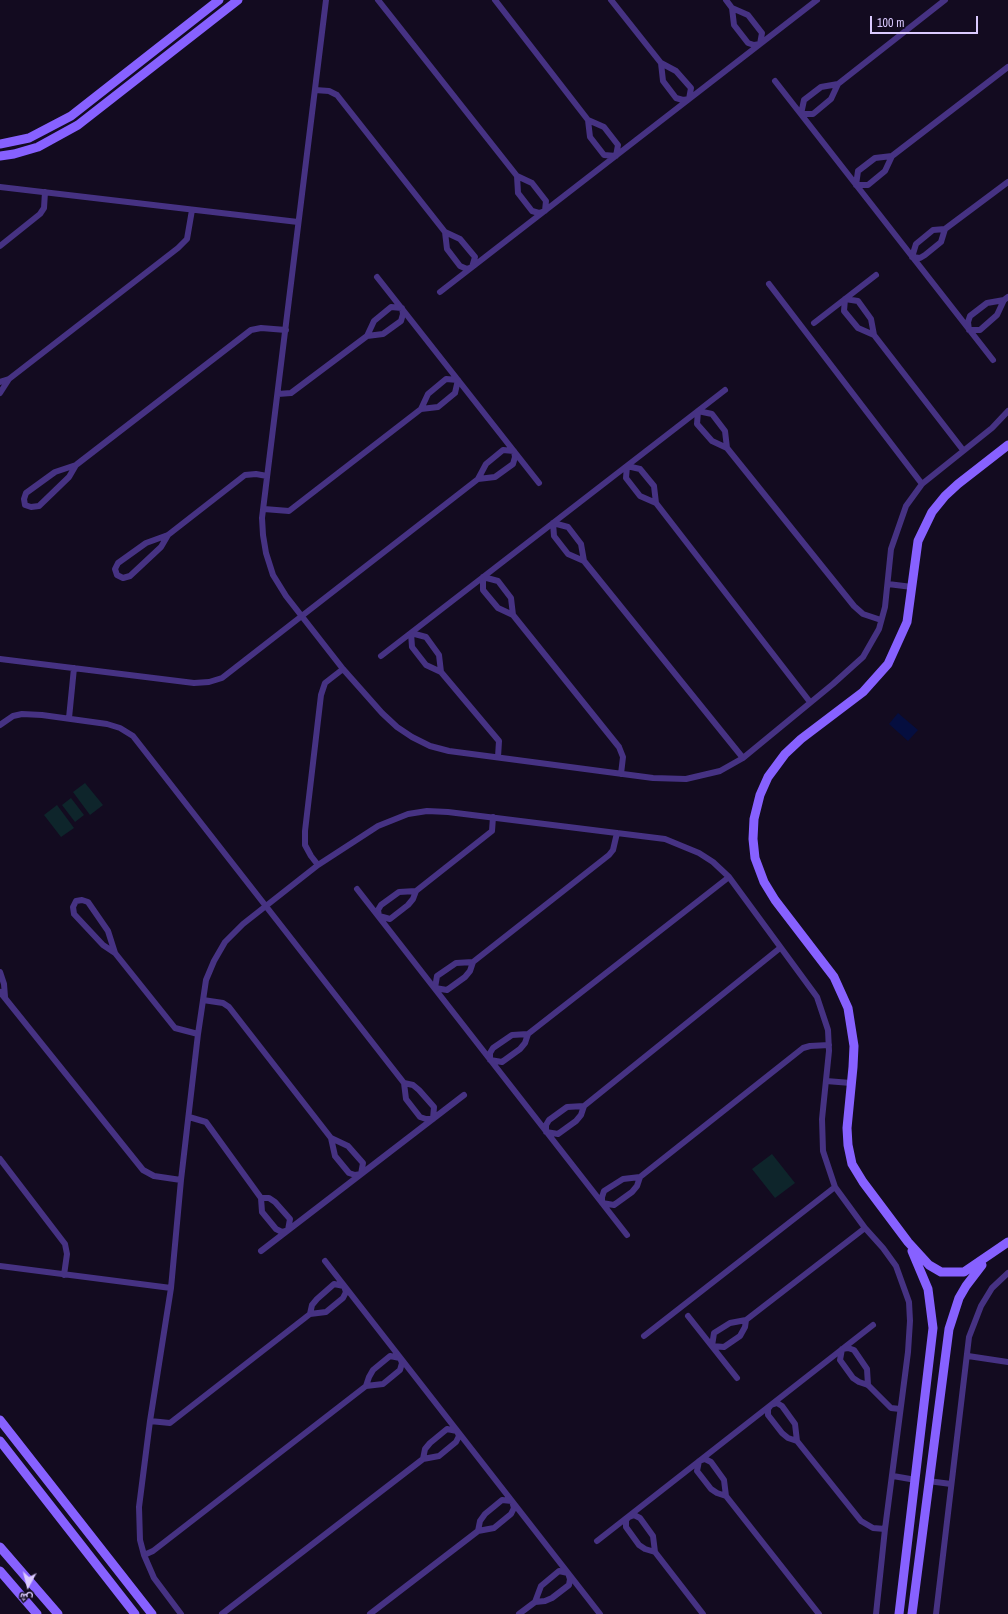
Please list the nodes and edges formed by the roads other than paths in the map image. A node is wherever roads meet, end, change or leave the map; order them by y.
1 (219, 0) edge
2 (238, 0) edge
3 (326, 0) edge
4 (378, 0) edge
5 (495, 0) edge
6 (611, 0) edge
7 (726, 0) edge
8 (817, 0) edge
9 (945, 0) edge
10 (732, 8) junction
11 (760, 44) junction
12 (661, 63) junction
13 (1008, 67) edge
14 (775, 81) dead end
15 (838, 84) junction
16 (315, 90) junction
17 (689, 99) junction
18 (801, 114) junction
19 (588, 120) junction
20 (0, 144) edge
21 (0, 156) edge
22 (616, 156) junction
23 (892, 156) junction
24 (517, 176) junction
25 (1008, 182) edge
26 (856, 184) junction
27 (0, 187) edge
28 (45, 192) junction
29 (192, 210) junction
30 (544, 211) junction
31 (298, 222) junction
32 (945, 229) junction
33 (445, 232) junction
34 (0, 246) edge
35 (912, 257) junction
36 (472, 267) junction
37 (876, 275) dead end
38 (377, 277) dead end
39 (769, 284) dead end
40 (440, 292) dead end
41 (845, 299) junction
42 (1006, 299) edge
43 (402, 308) junction
44 (814, 323) dead end
45 (286, 330) junction
46 (969, 330) junction
47 (367, 336) junction
48 (874, 336) junction
49 (993, 360) dead end
50 (9, 379) junction
51 (458, 380) junction
52 (0, 382) edge
53 (725, 390) dead end
54 (0, 393) edge
55 (278, 394) junction
56 (421, 409) junction
57 (698, 411) junction
58 (1008, 411) edge
59 (1008, 446) edge
60 (727, 448) junction
61 (963, 450) junction
62 (514, 452) junction
63 (76, 465) junction
64 (627, 466) junction
65 (267, 476) junction
66 (478, 479) junction
67 (539, 483) dead end
68 (922, 484) junction
69 (656, 503) junction
70 (264, 509) junction
71 (554, 523) junction
72 (168, 536) junction
73 (584, 561) junction
74 (483, 577) junction
75 (888, 584) junction
76 (912, 588) junction
77 (513, 615) junction
78 (303, 616) junction
79 (881, 620) junction
80 (411, 633) junction
81 (381, 656) dead end
82 (0, 659) edge
83 (74, 668) junction
84 (343, 669) junction
85 (442, 672) junction
86 (810, 702) junction
87 (68, 718) junction
88 (0, 725) edge
89 (498, 757) junction
90 (743, 758) junction
91 (621, 774) junction
92 (493, 817) junction
93 (616, 833) junction
94 (318, 865) junction
95 (729, 877) junction
96 (357, 889) dead end
97 (416, 891) junction
98 (266, 906) junction
99 (379, 916) junction
100 (780, 948) junction
101 (115, 952) junction
102 (473, 962) junction
103 (0, 972) edge
104 (435, 988) junction
105 (0, 992) edge
106 (5, 997) junction
107 (203, 1000) junction
108 (198, 1034) junction
109 (528, 1034) junction
110 (829, 1045) junction
111 (490, 1060) junction
112 (826, 1081) junction
113 (404, 1083) junction
114 (851, 1083) junction
115 (464, 1095) dead end
116 (584, 1106) junction
117 (188, 1117) junction
118 (433, 1119) junction
119 (546, 1132) junction
120 (331, 1138) junction
121 (0, 1159) edge
122 (361, 1174) junction
123 (640, 1177) junction
124 (181, 1180) junction
125 (834, 1187) junction
126 (261, 1198) junction
127 (602, 1203) junction
128 (865, 1228) junction
129 (288, 1230) junction
130 (627, 1235) dead end
131 (908, 1242) junction
132 (1008, 1242) edge
133 (261, 1251) dead end
134 (988, 1258) junction
135 (325, 1261) dead end
136 (0, 1266) edge
137 (1008, 1274) edge
138 (64, 1275) junction
139 (344, 1286) junction
140 (171, 1288) junction
141 (310, 1314) junction
142 (688, 1316) dead end
143 (746, 1320) junction
144 (873, 1325) dead end
145 (644, 1336) dead end
146 (712, 1346) junction
147 (842, 1349) junction
148 (968, 1356) junction
149 (400, 1358) junction
150 (1008, 1362) edge
151 (737, 1378) dead end
152 (868, 1385) junction
153 (366, 1386) junction
154 (771, 1405) junction
155 (900, 1410) junction
156 (0, 1420) edge
157 (150, 1421) junction
158 (457, 1430) junction
159 (0, 1441) edge
160 (797, 1441) junction
161 (423, 1459) junction
162 (699, 1461) junction
163 (893, 1476) junction
164 (916, 1480) junction
165 (928, 1482) junction
166 (951, 1484) junction
167 (726, 1496) junction
168 (512, 1501) junction
169 (629, 1516) junction
170 (885, 1529) junction
171 (478, 1531) junction
172 (597, 1541) dead end
173 (0, 1547) edge
174 (655, 1552) junction
175 (144, 1555) junction
176 (0, 1571) edge
177 (568, 1574) junction
178 (535, 1602) junction
179 (37, 1614) edge
180 (58, 1614) edge
181 (135, 1614) edge
182 (152, 1614) edge
183 (181, 1614) edge
184 (222, 1614) edge
185 (370, 1614) edge
186 (519, 1614) edge
187 (600, 1614) edge
188 (703, 1614) edge
189 (819, 1614) edge
190 (876, 1614) edge
191 (899, 1614) edge
192 (912, 1614) edge
193 (936, 1614) edge

1 - 20 main road
2 - 21 main road
3 - 16 street
4 - 24 street
5 - 19 street
6 - 12 street
7 - 10 street
8 - 11 street
9 - 15 street
10 - 11 street
10 - 11 street
11 - 17 street
12 - 17 street
12 - 17 street
13 - 23 street
14 - 18 street
15 - 18 street
15 - 18 street
16 - 31 street
16 - 33 street
17 - 22 street
18 - 26 street
19 - 22 street
19 - 22 street
22 - 30 street
23 - 26 street
23 - 26 street
24 - 30 street
24 - 30 street
25 - 32 street
26 - 35 street
27 - 28 street
28 - 29 street
28 - 34 street
29 - 31 street
29 - 50 street
30 - 36 street
31 - 45 street
32 - 35 street
32 - 35 street
33 - 36 street
33 - 36 street
35 - 46 street
36 - 40 street
37 - 41 street
38 - 43 street
39 - 68 street
41 - 44 street
41 - 48 street
41 - 48 street
42 - 46 street
42 - 46 street
43 - 47 street
43 - 47 street
43 - 51 street
45 - 55 street
45 - 63 street
46 - 49 street
47 - 55 street
48 - 61 street
50 - 52 street
50 - 54 street
51 - 56 street
51 - 56 street
51 - 62 street
53 - 57 street
55 - 65 street
56 - 70 street
57 - 60 street
57 - 60 street
57 - 64 street
58 - 61 street
59 - 76 main road
60 - 79 street
61 - 68 street
62 - 66 street
62 - 66 street
62 - 67 street
63 - 63 street
64 - 69 street
64 - 69 street
64 - 71 street
65 - 70 street
65 - 72 street
66 - 78 street
68 - 75 street
69 - 86 street
70 - 78 street
71 - 73 street
71 - 73 street
71 - 74 street
72 - 72 street
73 - 90 street
74 - 77 street
74 - 77 street
74 - 80 street
75 - 76 street
75 - 79 street
76 - 114 main road
77 - 91 street
78 - 83 street
78 - 84 street
79 - 86 street
80 - 81 street
80 - 85 street
80 - 85 street
82 - 83 street
83 - 87 street
84 - 89 street
84 - 94 street
85 - 89 street
86 - 90 street
87 - 88 street
87 - 98 street
89 - 91 street
90 - 91 street
92 - 93 street
92 - 94 street
92 - 97 street
93 - 95 street
93 - 102 street
94 - 98 street
95 - 100 street
95 - 109 street
96 - 99 street
97 - 99 street
97 - 99 street
98 - 107 street
98 - 113 street
99 - 104 street
100 - 110 street
100 - 116 street
101 - 101 street
101 - 108 street
102 - 104 street
102 - 104 street
103 - 106 street
104 - 111 street
105 - 106 street
106 - 124 street
107 - 108 street
107 - 120 street
108 - 117 street
109 - 111 street
109 - 111 street
110 - 112 street
110 - 123 street
111 - 119 street
112 - 114 street
112 - 125 street
113 - 118 street
113 - 118 street
114 - 131 main road
115 - 118 street
116 - 119 street
116 - 119 street
117 - 124 street
117 - 126 street
118 - 122 street
119 - 127 street
120 - 122 street
120 - 122 street
121 - 138 street
122 - 129 street
123 - 127 street
123 - 127 street
124 - 140 street
125 - 128 street
125 - 145 street
126 - 129 street
126 - 129 street
127 - 130 street
128 - 143 street
128 - 155 street
129 - 133 street
131 - 134 main road
131 - 164 main road
132 - 134 main road
134 - 165 main road
135 - 139 street
136 - 138 street
137 - 148 street
138 - 140 street
139 - 141 street
139 - 141 street
139 - 149 street
140 - 157 street
141 - 157 street
142 - 146 street
143 - 146 street
143 - 146 street
144 - 147 street
146 - 151 street
147 - 152 street
147 - 152 street
147 - 154 street
148 - 150 street
148 - 166 street
149 - 153 street
149 - 153 street
149 - 158 street
152 - 155 street
153 - 175 street
154 - 160 street
154 - 160 street
154 - 162 street
155 - 163 street
156 - 182 main road
157 - 175 street
158 - 161 street
158 - 161 street
158 - 168 street
159 - 181 main road
160 - 170 street
161 - 184 street
162 - 167 street
162 - 167 street
162 - 169 street
163 - 164 street
163 - 170 street
164 - 191 main road
165 - 166 street
165 - 192 main road
166 - 193 street
167 - 189 street
168 - 171 street
168 - 171 street
168 - 177 street
169 - 172 street
169 - 174 street
169 - 174 street
170 - 190 street
171 - 185 street
173 - 180 main road
174 - 188 street
175 - 183 street
176 - 179 main road
177 - 178 street
177 - 178 street
177 - 187 street
178 - 186 street

